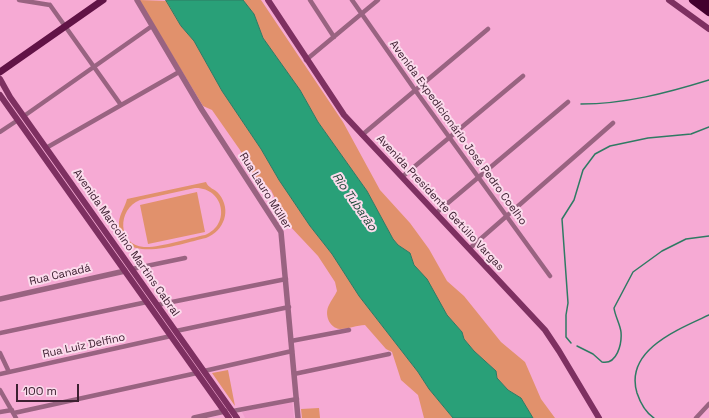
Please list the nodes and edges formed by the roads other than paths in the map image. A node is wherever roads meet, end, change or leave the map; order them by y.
1 (19, 0) edge
2 (103, 0) edge
3 (136, 0) edge
4 (268, 0) edge
5 (310, 0) edge
6 (352, 0) edge
7 (378, 0) edge
8 (669, 0) edge
9 (693, 0) edge
10 (704, 0) edge
11 (51, 2) edge
12 (709, 4) edge
13 (709, 12) edge
14 (361, 14) junction
15 (65, 26) junction
16 (152, 26) junction
17 (488, 29) dead end
18 (709, 29) edge
19 (334, 37) junction
20 (306, 60) junction
21 (94, 67) junction
22 (0, 72) edge
23 (179, 72) junction
24 (523, 76) dead end
25 (0, 79) edge
26 (415, 90) junction
27 (0, 95) edge
28 (568, 102) dead end
29 (121, 105) junction
30 (21, 118) junction
31 (613, 123) dead end
32 (0, 132) edge
33 (362, 135) junction
34 (449, 138) junction
35 (46, 148) junction
36 (402, 177) junction
37 (478, 177) junction
38 (81, 202) junction
39 (436, 213) junction
40 (506, 216) junction
41 (469, 249) junction
42 (185, 258) dead end
43 (132, 269) junction
44 (125, 271) junction
45 (550, 276) dead end
46 (286, 279) junction
47 (0, 299) edge
48 (147, 302) junction
49 (157, 305) junction
50 (289, 307) junction
51 (349, 330) dead end
52 (0, 333) edge
53 (174, 334) junction
54 (292, 341) junction
55 (292, 351) junction
56 (0, 353) edge
57 (389, 354) dead end
58 (204, 371) junction
59 (9, 372) junction
60 (197, 373) junction
61 (0, 374) edge
62 (294, 374) junction
63 (0, 390) edge
64 (296, 399) junction
65 (709, 404) edge
66 (225, 411) junction
67 (233, 411) junction
68 (0, 412) edge
69 (14, 414) edge
70 (194, 418) edge
71 (229, 418) edge
72 (237, 418) edge
73 (298, 418) edge
74 (599, 418) edge
75 (696, 418) edge

1 - 11 street
2 - 15 main road
3 - 16 street, Rua Lauro Müller
4 - 20 main road, Avenida Presidente Getúlio Vargas
5 - 19 street
6 - 14 street, Avenida Expedicionário José Pedro Coelho
7 - 14 street
8 - 18 main road
9 - 13 highway
10 - 12 highway
11 - 15 street
14 - 19 street
14 - 26 street, Avenida Expedicionário José Pedro Coelho
15 - 21 street
15 - 22 main road
16 - 21 street
16 - 23 street, Rua Lauro Müller
17 - 26 street
19 - 20 street
20 - 33 main road, Avenida Presidente Getúlio Vargas
21 - 29 street
21 - 30 street
23 - 29 street
23 - 46 street, Rua Lauro Müller
24 - 34 street
25 - 30 main road, Avenida Marcolino Martins Cabral
26 - 33 street
26 - 34 street, Avenida Expedicionário José Pedro Coelho
27 - 30 main road, Avenida Marcolino Martins Cabral
28 - 37 street
29 - 35 street
30 - 32 street
30 - 35 main road, Avenida Marcolino Martins Cabral
30 - 38 main road, Avenida Marcolino Martins Cabral
31 - 40 street
33 - 36 main road, Avenida Presidente Getúlio Vargas
34 - 36 street
34 - 37 street, Avenida Expedicionário José Pedro Coelho
35 - 38 main road, Avenida Marcolino Martins Cabral
36 - 39 main road, Avenida Presidente Getúlio Vargas
37 - 39 street
37 - 40 street, Avenida Expedicionário José Pedro Coelho
38 - 43 main road, Avenida Marcolino Martins Cabral
38 - 44 main road, Avenida Marcolino Martins Cabral
39 - 41 main road, Avenida Presidente Getúlio Vargas
40 - 41 street
40 - 45 street, Avenida Expedicionário José Pedro Coelho
41 - 74 main road, Avenida Presidente Getúlio Vargas
42 - 43 street
43 - 44 main road
43 - 49 main road, Avenida Marcolino Martins Cabral
44 - 47 street, Rua Canadá
44 - 48 main road, Avenida Marcolino Martins Cabral
46 - 49 street
46 - 50 street, Rua Lauro Müller
48 - 52 street
48 - 53 main road, Avenida Marcolino Martins Cabral
49 - 53 main road, Avenida Marcolino Martins Cabral
50 - 53 street, Rua Luiz Delfino
50 - 54 street, Rua Lauro Müller
51 - 54 street
53 - 58 main road, Avenida Marcolino Martins Cabral
53 - 59 street, Rua Luiz Delfino
53 - 60 main road, Avenida Marcolino Martins Cabral
54 - 55 street, Rua Lauro Müller
55 - 58 street
55 - 62 street, Rua Lauro Müller
56 - 59 street
57 - 62 street
58 - 60 main road
58 - 67 main road, Avenida Marcolino Martins Cabral
59 - 61 street, Rua Luiz Delfino
60 - 66 main road, Avenida Marcolino Martins Cabral
60 - 69 street
62 - 64 street, Rua Lauro Müller
63 - 69 street
64 - 67 street
64 - 73 street, Rua Lauro Müller
65 - 75 street
66 - 70 street
66 - 71 main road, Avenida Marcolino Martins Cabral
67 - 72 main road, Avenida Marcolino Martins Cabral
68 - 69 street

